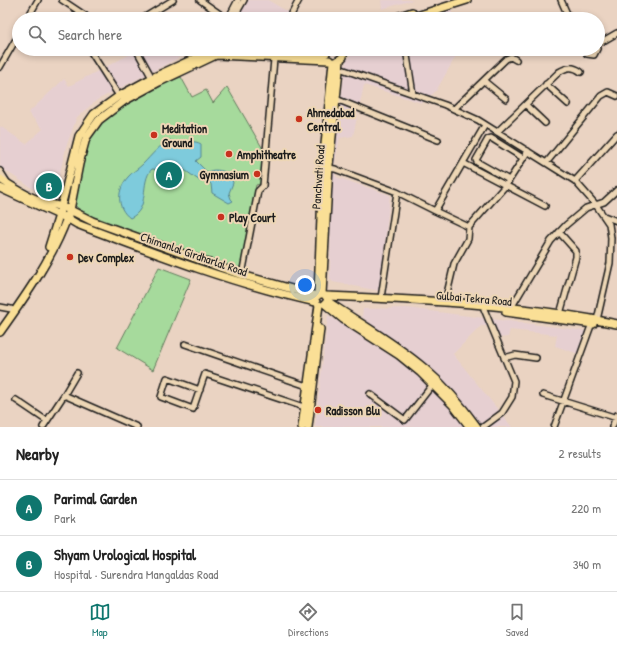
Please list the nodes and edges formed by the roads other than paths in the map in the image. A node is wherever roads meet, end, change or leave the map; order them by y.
1 (62, 0) edge
2 (173, 0) edge
3 (200, 0) edge
4 (238, 0) edge
5 (244, 0) edge
6 (299, 0) edge
7 (451, 0) edge
8 (467, 0) edge
9 (561, 0) edge
10 (36, 1) edge
11 (30, 12) edge
12 (80, 12) edge
13 (153, 12) edge
14 (217, 12) edge
15 (231, 12) edge
16 (237, 12) edge
17 (293, 12) edge
18 (413, 12) edge
19 (429, 12) edge
20 (566, 12) edge
21 (617, 33) edge
22 (605, 40) edge
23 (12, 46) edge
24 (93, 56) edge
25 (140, 56) edge
26 (198, 56) edge
27 (209, 56) edge
28 (276, 56) edge
29 (304, 56) edge
30 (407, 56) edge
31 (332, 59) edge
32 (516, 60) dead end
33 (0, 67) edge
34 (581, 72) dead end
35 (152, 78) junction
36 (484, 81) junction
37 (546, 84) junction
38 (413, 94) junction
39 (119, 96) junction
40 (617, 96) edge
41 (336, 99) junction
42 (506, 99) dead end
43 (526, 104) junction
44 (568, 104) dead end
45 (454, 110) junction
46 (545, 123) dead end
47 (485, 124) junction
48 (497, 132) junction
49 (617, 134) edge
50 (438, 140) dead end
51 (528, 151) junction
52 (523, 158) junction
53 (547, 162) junction
54 (463, 163) junction
55 (329, 168) junction
56 (0, 171) edge
57 (0, 179) edge
58 (575, 181) junction
59 (507, 183) junction
60 (3, 188) edge
61 (617, 190) edge
62 (397, 192) junction
63 (596, 205) junction
64 (545, 206) dead end
65 (61, 207) junction
66 (70, 210) junction
67 (435, 211) junction
68 (59, 215) junction
69 (603, 216) junction
70 (67, 218) junction
71 (617, 221) edge
72 (469, 227) junction
73 (559, 232) junction
74 (242, 276) junction
75 (381, 298) junction
76 (322, 300) junction
77 (445, 302) junction
78 (0, 306) edge
79 (511, 308) junction
80 (11, 309) junction
81 (484, 309) junction
82 (560, 314) junction
83 (595, 322) junction
84 (617, 324) edge
85 (0, 325) edge
86 (617, 328) edge
87 (0, 332) edge
88 (185, 344) dead end
89 (504, 358) junction
90 (536, 358) dead end
91 (77, 373) dead end
92 (433, 384) junction
93 (307, 386) junction
94 (200, 390) junction
95 (370, 394) dead end
96 (64, 395) junction
97 (543, 395) dead end
98 (16, 400) dead end
99 (564, 401) junction
100 (304, 407) junction
101 (617, 417) edge
102 (47, 421) junction
103 (43, 427) edge
104 (137, 427) edge
105 (302, 427) edge
106 (308, 427) edge
107 (470, 427) edge
108 (477, 427) edge
109 (483, 427) edge
110 (554, 427) edge
111 (612, 427) edge

1 - 12 street
2 - 13 street
3 - 14 street
4 - 15 street
5 - 16 street
6 - 17 street
7 - 18 main road
8 - 19 main road
9 - 20 street
10 - 11 street
21 - 22 street
23 - 33 street
24 - 39 street
25 - 35 street
26 - 35 main road
27 - 66 main road
28 - 74 street
29 - 31 main road
30 - 38 street
31 - 38 street
31 - 41 main road, Panchvati Road
31 - 76 main road, Panchvati Road
32 - 36 street
34 - 37 street
35 - 39 main road
36 - 42 street
36 - 45 street
37 - 43 street
37 - 44 street
38 - 45 street
39 - 65 main road
40 - 53 street
41 - 50 street
41 - 55 main road, Panchvati Road
43 - 46 street
43 - 48 street
45 - 47 street
47 - 48 street
47 - 54 street
48 - 51 street
49 - 58 street
51 - 52 street
51 - 53 street
52 - 59 street
52 - 59 street
53 - 58 street
54 - 59 street
54 - 67 street
55 - 62 street
55 - 76 main road, Panchvati Road
56 - 60 street
57 - 60 main road
58 - 63 street
59 - 64 street
59 - 72 street
60 - 65 main road
60 - 68 main road
61 - 63 street
62 - 67 street
62 - 75 street
63 - 69 street
63 - 73 street
65 - 66 main road, Chimanlal Girdharlal Road
65 - 68 main road
66 - 70 main road
66 - 74 main road, Chimanlal Girdharlal Road
67 - 72 street
68 - 70 main road, Chimanlal Girdharlal Road
68 - 80 main road
69 - 71 street
69 - 83 street
70 - 76 main road, Chimanlal Girdharlal Road
70 - 87 main road
72 - 77 street
73 - 79 street
73 - 82 street
74 - 76 main road, Chimanlal Girdharlal Road
75 - 76 main road, Gulbai Tekra Road
75 - 77 main road, Gulbai Tekra Road
76 - 81 main road, Gulbai Tekra Road
76 - 92 main road, Chimanlal Girdharlal Road
76 - 93 main road
76 - 106 main road
76 - 108 main road, Chimanlal Girdharlal Road
77 - 79 main road, Gulbai Tekra Road
78 - 80 street
79 - 82 main road, Gulbai Tekra Road
80 - 85 main road
81 - 83 main road, Gulbai Tekra Road
81 - 89 street
82 - 83 main road, Gulbai Tekra Road
83 - 84 main road, Gulbai Tekra Road
83 - 86 main road, Gulbai Tekra Road
83 - 99 street
88 - 93 street
89 - 90 street
89 - 109 street
91 - 96 street
92 - 95 street
92 - 107 main road, Chimanlal Girdharlal Road
93 - 100 main road
94 - 94 street
94 - 100 street
96 - 102 street
96 - 104 street
97 - 99 street
98 - 102 street
99 - 101 street
99 - 110 street
100 - 105 main road
101 - 111 street
102 - 103 street

